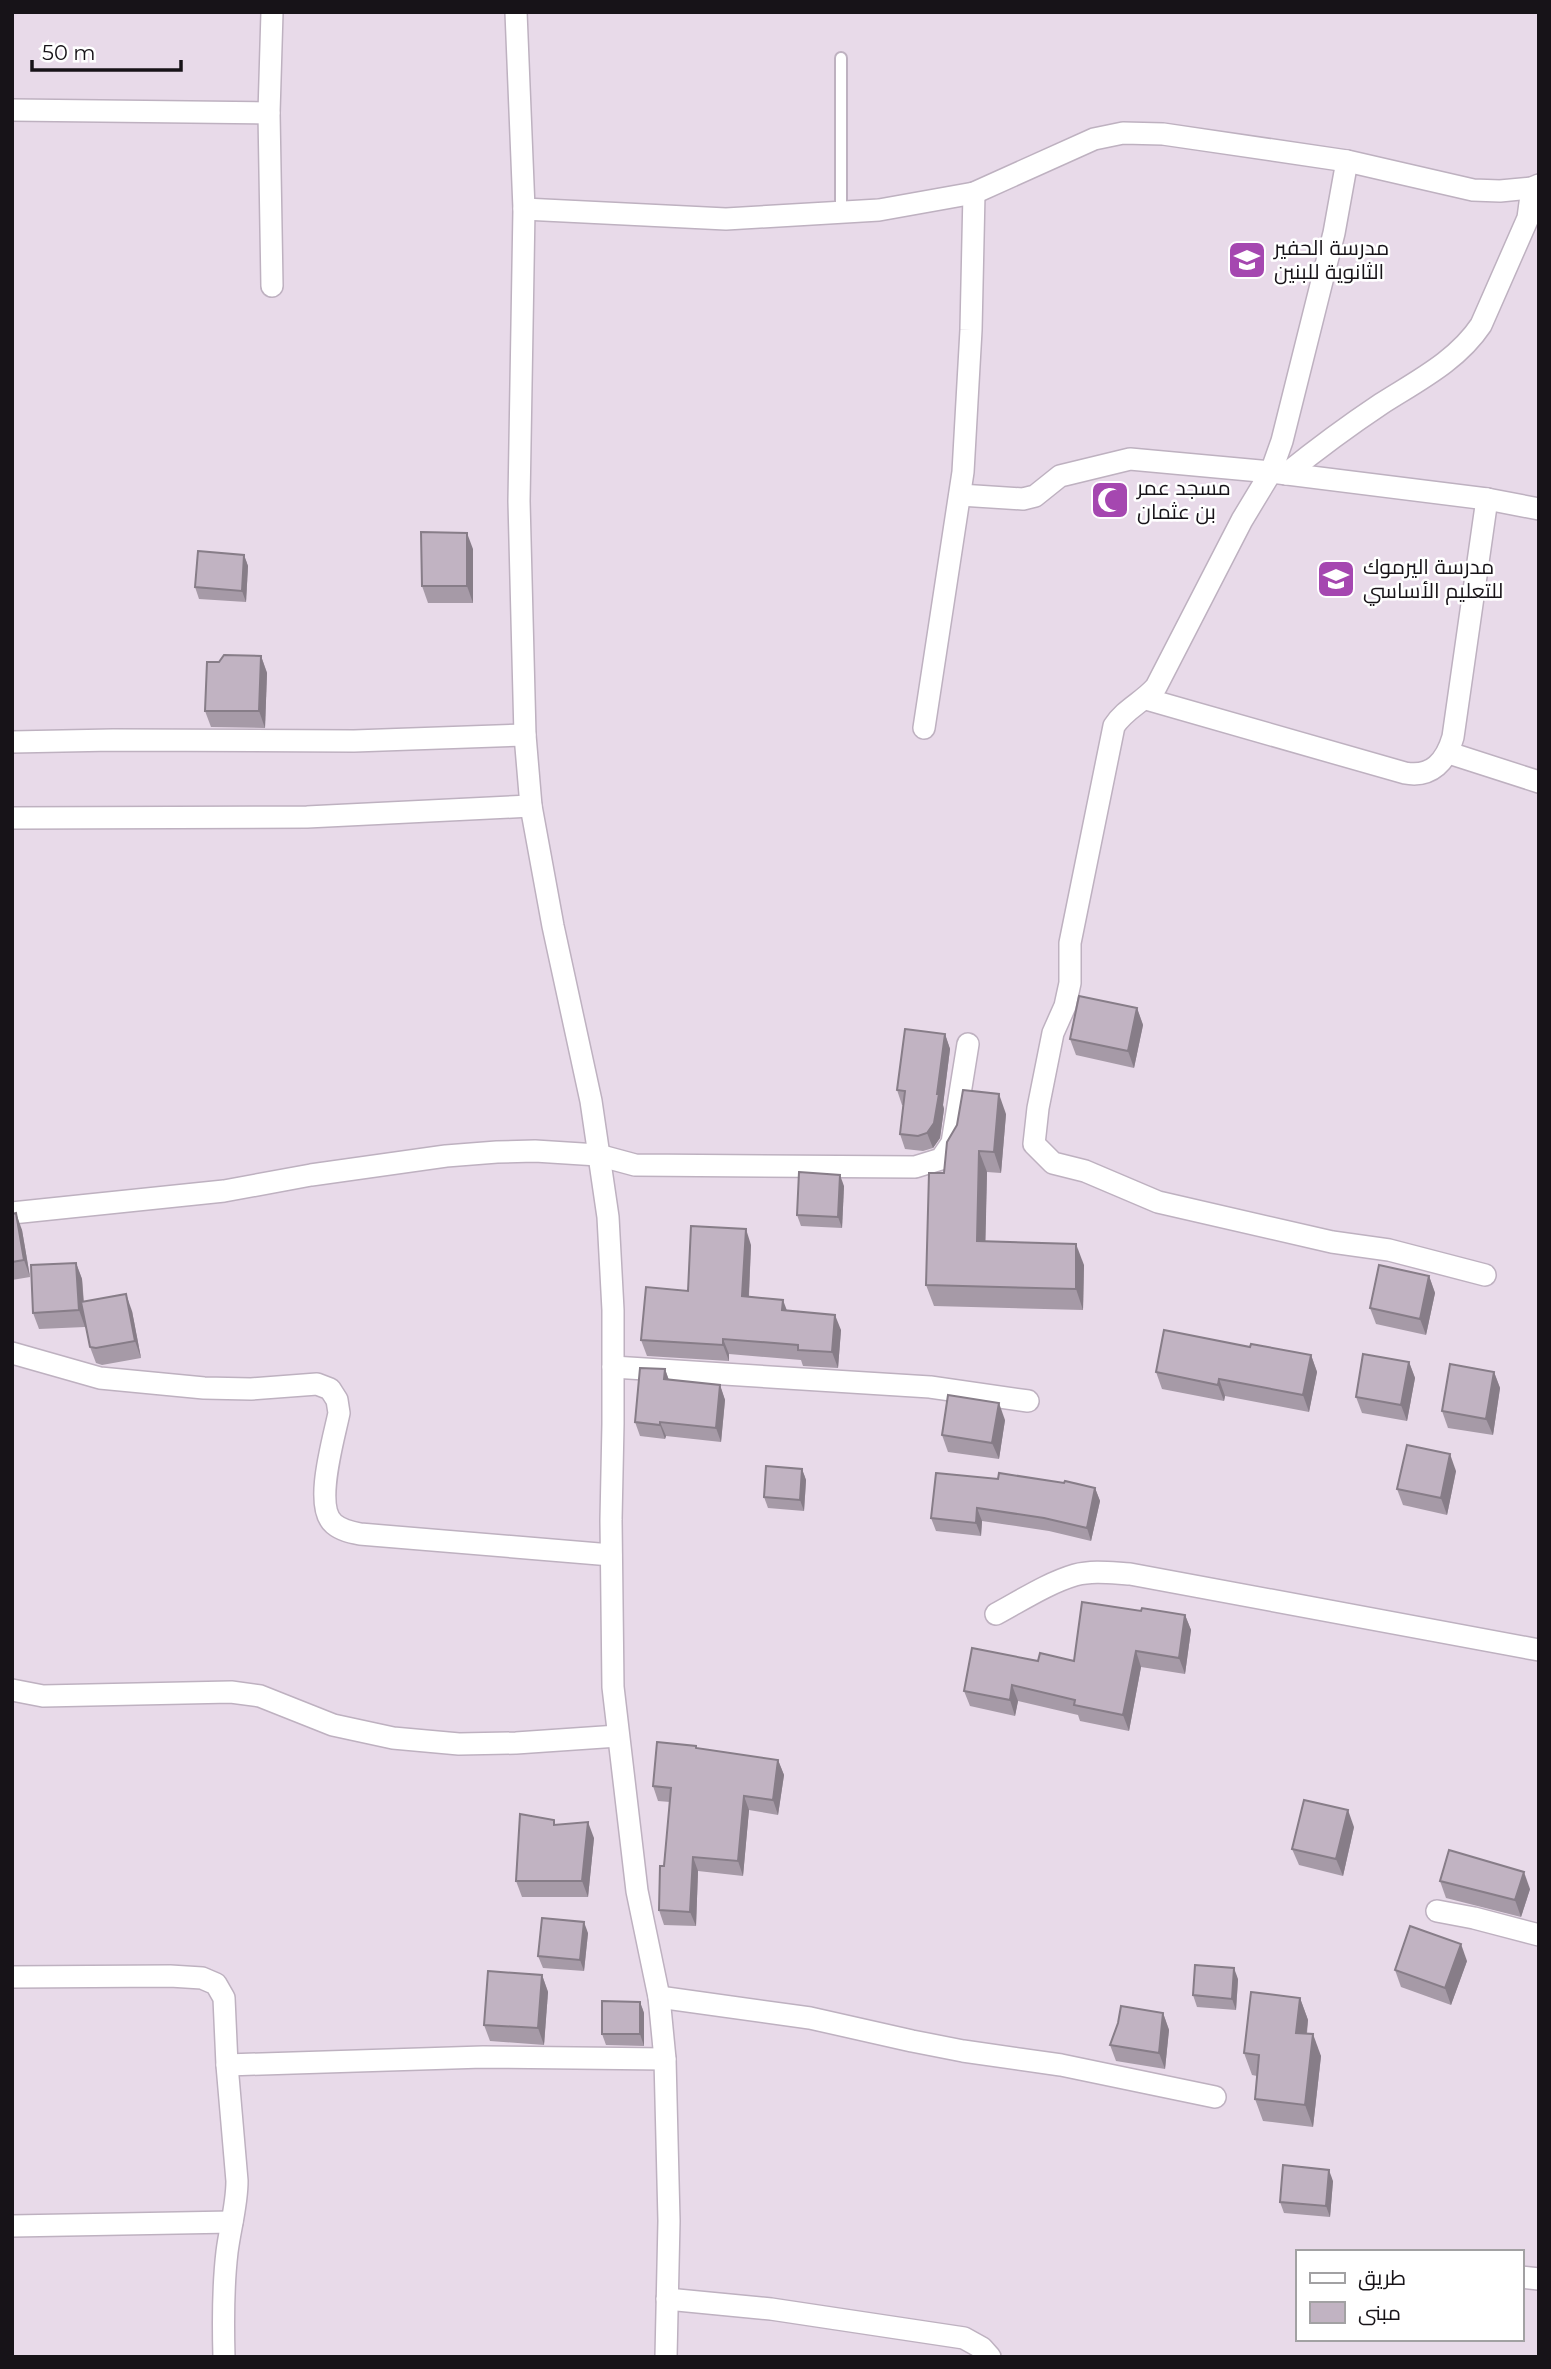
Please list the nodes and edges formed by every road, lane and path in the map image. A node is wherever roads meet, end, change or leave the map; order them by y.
1 (272, 12) edge
2 (516, 12) edge
3 (841, 58) dead end
4 (12, 110) edge
5 (269, 113) junction
6 (1347, 161) junction
7 (1536, 186) edge
8 (974, 193) junction
9 (524, 209) junction
10 (841, 213) junction
11 (272, 286) dead end
12 (1278, 473) junction
13 (960, 495) junction
14 (1487, 499) junction
15 (1539, 509) edge
16 (1146, 699) junction
17 (924, 728) dead end
18 (525, 735) junction
19 (12, 742) edge
20 (1449, 753) junction
21 (1539, 782) edge
22 (531, 806) junction
23 (12, 818) edge
24 (968, 1044) dead end
25 (598, 1155) junction
26 (12, 1213) edge
27 (1485, 1275) dead end
28 (12, 1353) edge
29 (613, 1367) junction
30 (1028, 1401) dead end
31 (611, 1555) junction
32 (996, 1614) dead end
33 (1539, 1650) edge
34 (12, 1690) edge
35 (618, 1736) junction
36 (1437, 1911) dead end
37 (1539, 1936) edge
38 (12, 1977) edge
39 (659, 1997) junction
40 (665, 2059) junction
41 (227, 2064) junction
42 (1215, 2096) dead end
43 (232, 2222) junction
44 (12, 2226) edge
45 (667, 2299) junction
46 (224, 2357) edge
47 (666, 2357) edge
48 (990, 2357) edge

1 - 5 street
2 - 9 street
3 - 10 lane
4 - 5 street
5 - 11 street
6 - 7 street
6 - 8 street
6 - 12 street
7 - 12 street
8 - 10 street
8 - 13 street
9 - 10 street
9 - 18 street
12 - 13 street
12 - 14 street
12 - 16 street
13 - 17 street
14 - 15 street
14 - 20 street
16 - 20 street
16 - 27 street
18 - 19 street
18 - 22 street
20 - 21 street
22 - 23 street
22 - 25 street
24 - 25 street
25 - 26 street
25 - 29 street
28 - 31 street
29 - 30 street
29 - 31 street
31 - 35 street
32 - 33 street
34 - 35 street
35 - 39 street
36 - 37 street
38 - 41 street
39 - 40 street
39 - 42 street
40 - 41 street
40 - 45 street
41 - 43 street
43 - 44 street
43 - 46 street
45 - 47 street
45 - 48 street

